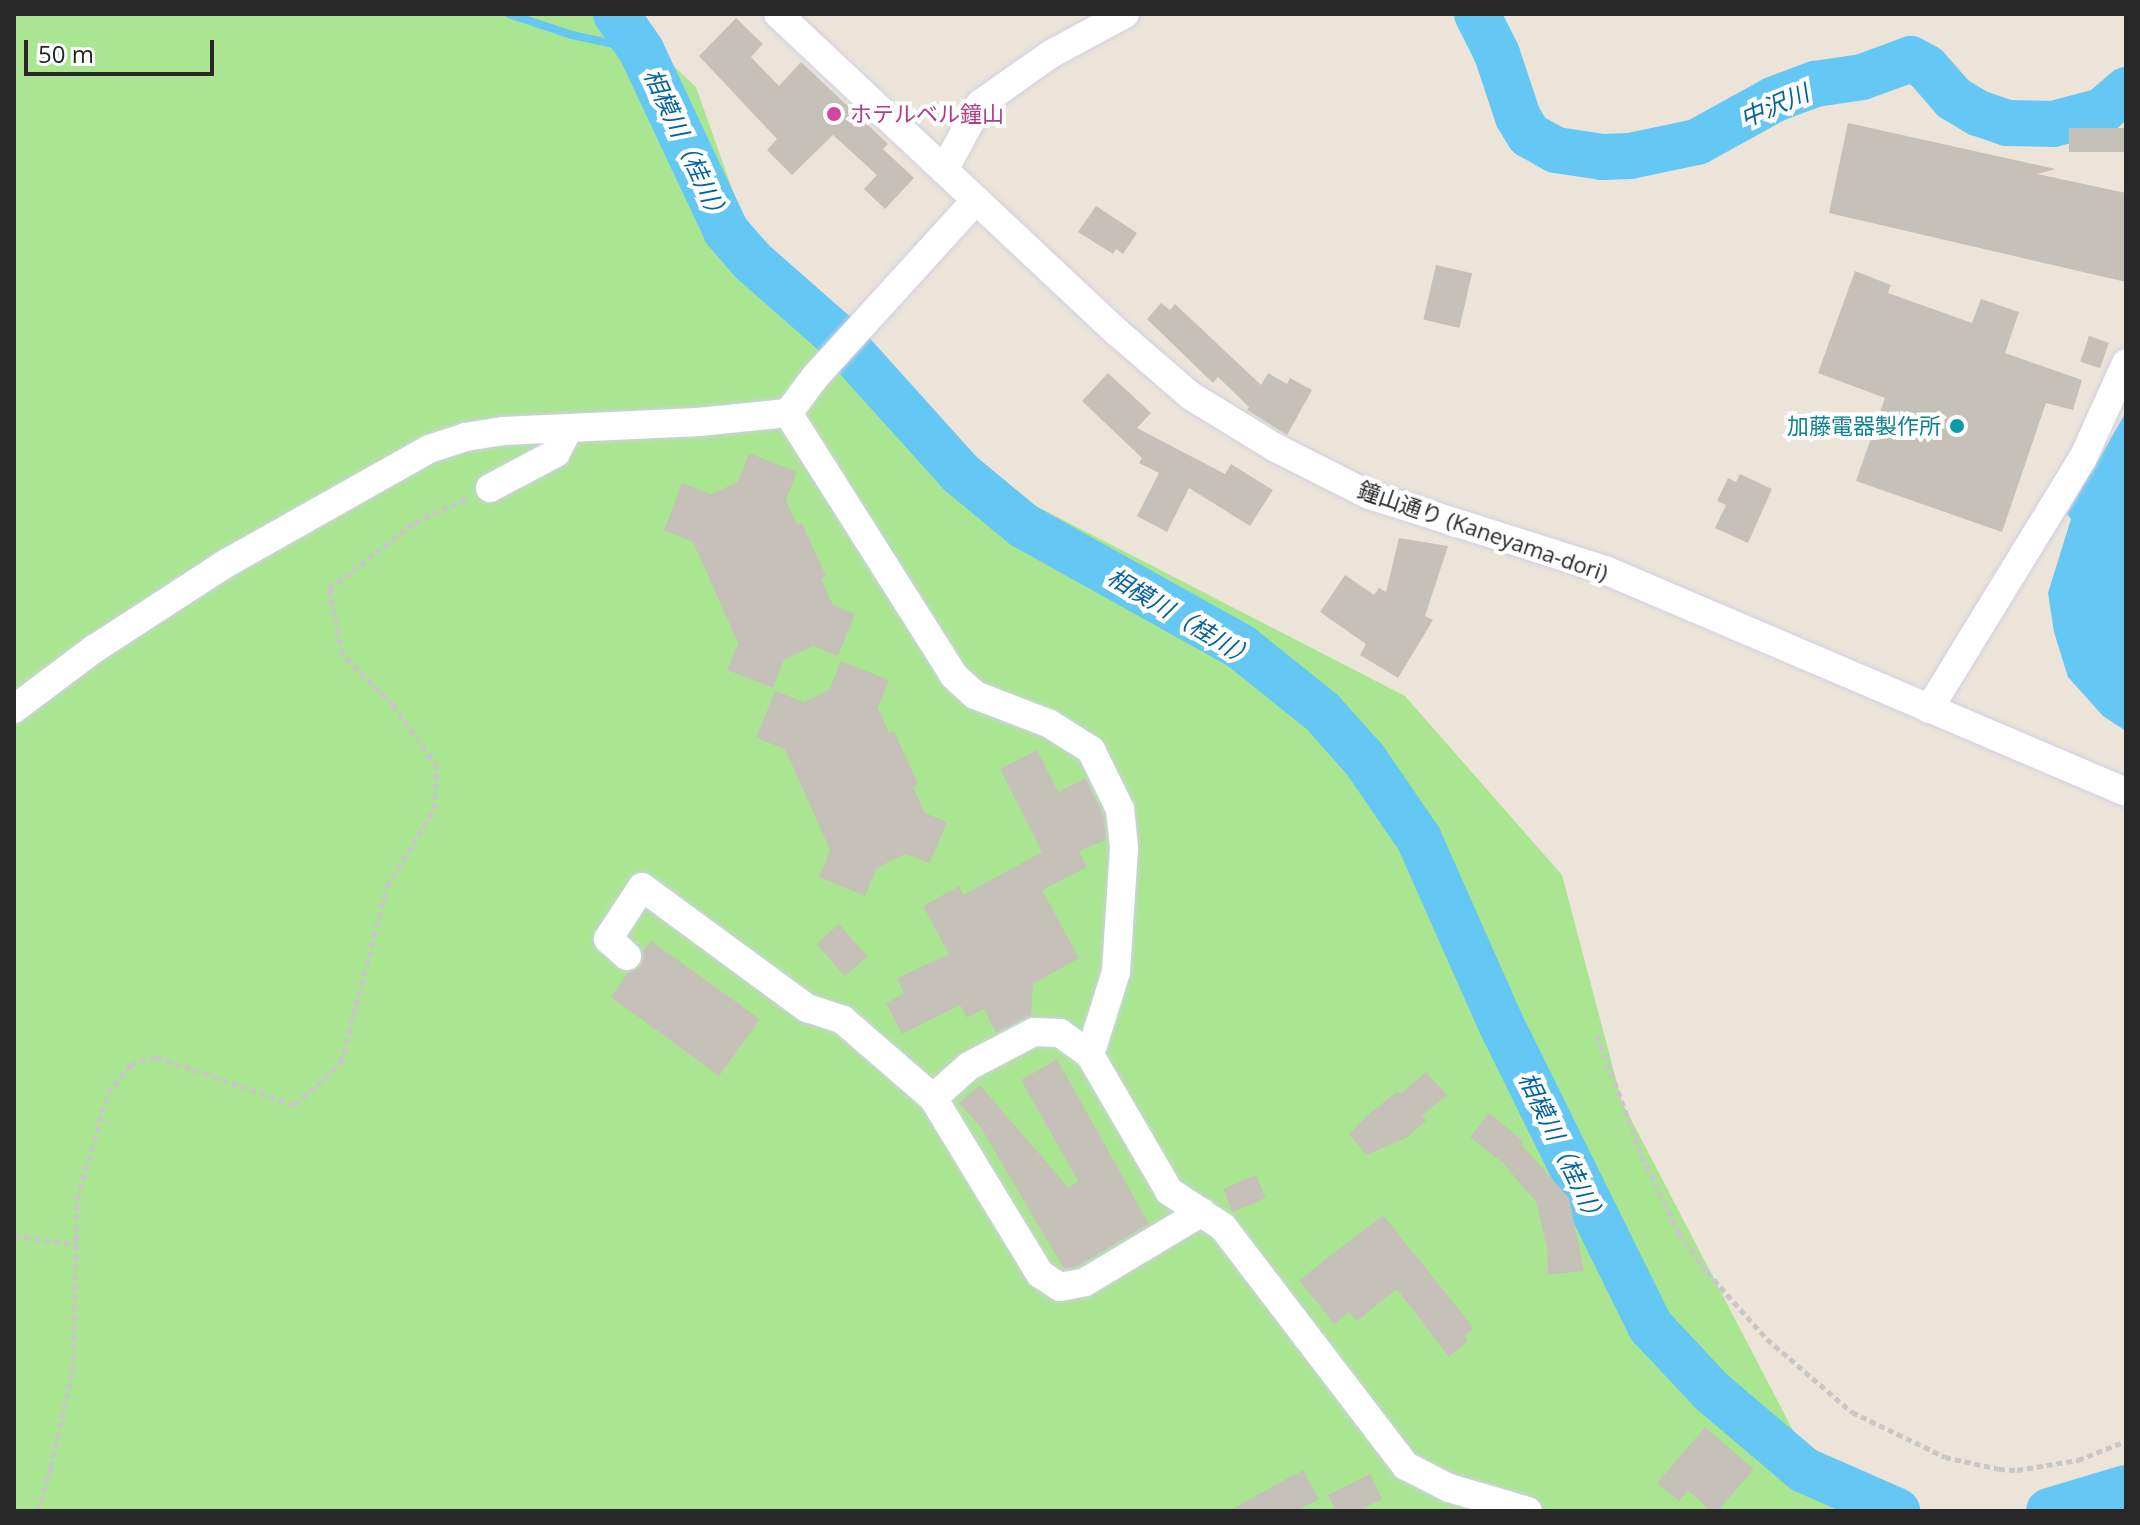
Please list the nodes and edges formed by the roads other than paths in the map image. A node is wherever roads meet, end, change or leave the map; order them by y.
1 (778, 14) edge
2 (1125, 14) edge
3 (944, 170) junction
4 (976, 200) junction
5 (2126, 363) edge
6 (788, 413) junction
7 (569, 428) junction
8 (490, 488) road end
9 (14, 709) edge
10 (1929, 709) junction
11 (2126, 792) edge
12 (627, 956) dead end
13 (1090, 1055) junction
14 (933, 1098) junction
15 (1202, 1212) junction
16 (1528, 1511) edge

1 - 3 street, 鐘山通り (Kaneyama-dori)
2 - 3 street
3 - 4 street, 鐘山通り (Kaneyama-dori)
4 - 6 street
4 - 10 street, 鐘山通り (Kaneyama-dori)
5 - 10 street
6 - 7 street
6 - 13 street
7 - 8 street
7 - 9 street
10 - 11 street, 鐘山通り (Kaneyama-dori)
12 - 14 street
13 - 14 street
13 - 15 street
14 - 15 street
15 - 16 street

